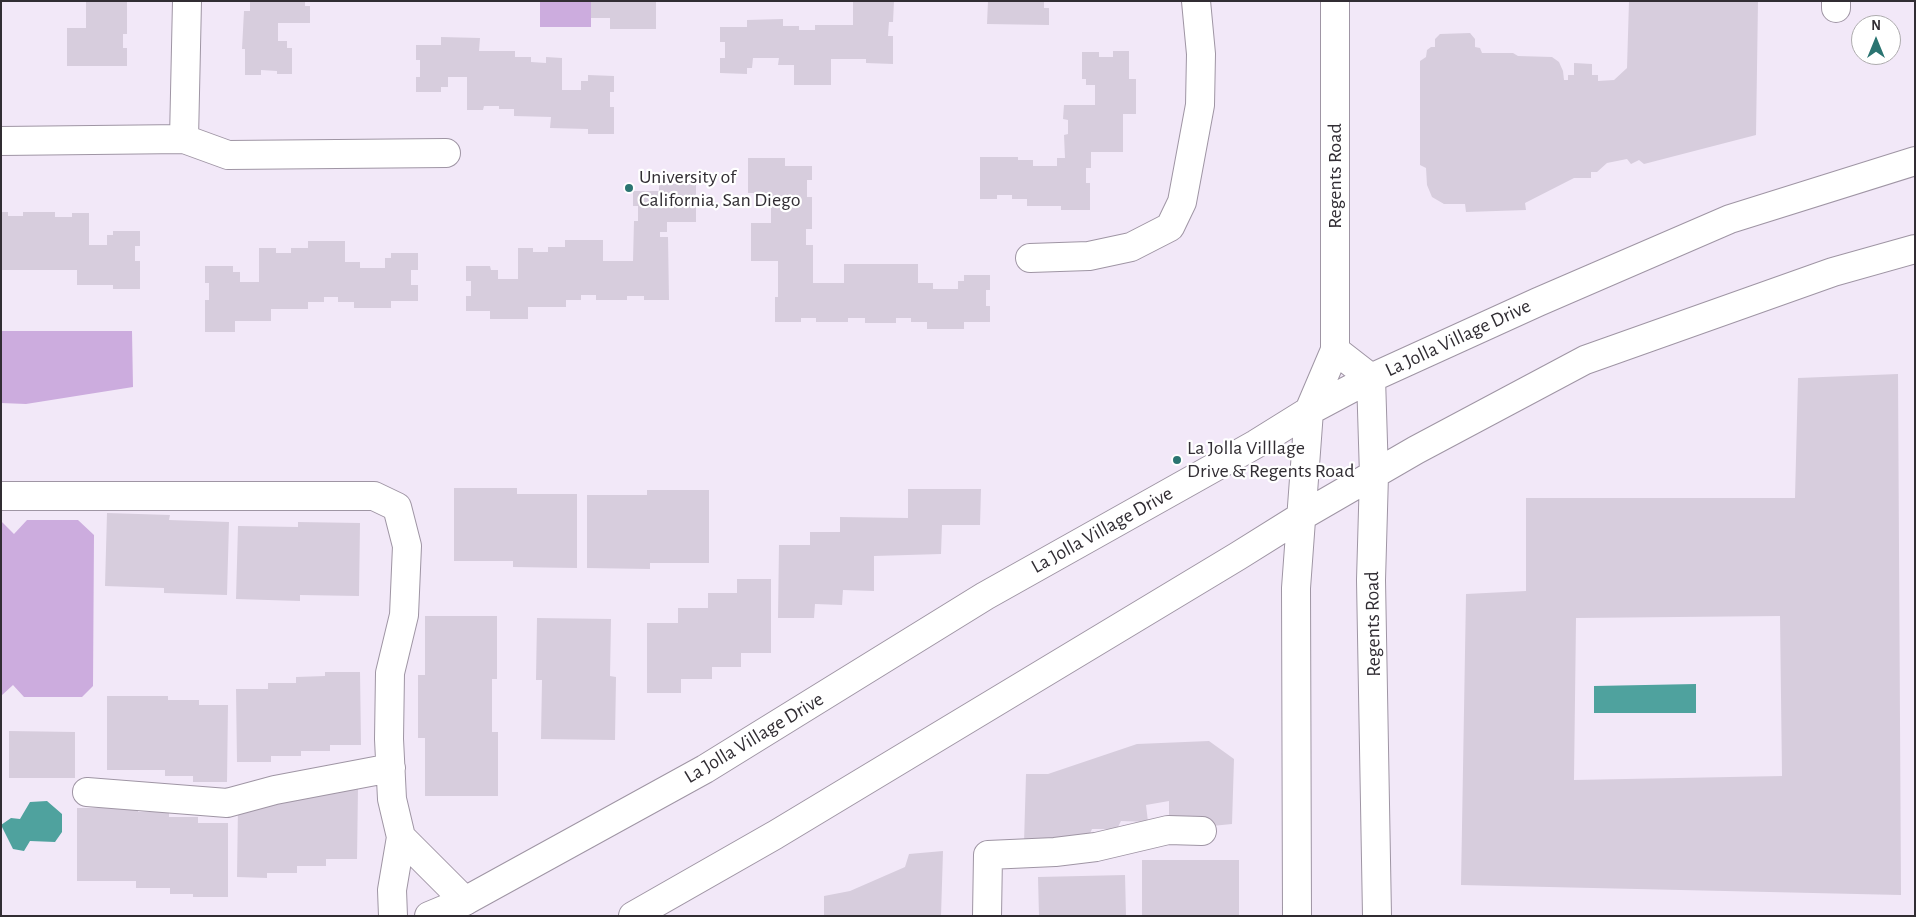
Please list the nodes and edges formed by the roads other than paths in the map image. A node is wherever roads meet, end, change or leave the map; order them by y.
1 (187, 1) edge
2 (1196, 1) edge
3 (1335, 1) edge
4 (184, 139) junction
5 (1, 141) edge
6 (446, 153) dead end
7 (1915, 161) edge
8 (1915, 249) edge
9 (1030, 258) dead end
10 (1335, 350) junction
11 (1371, 378) junction
12 (1309, 411) junction
13 (1374, 475) junction
14 (1, 496) edge
15 (1302, 516) junction
16 (391, 768) junction
17 (87, 792) dead end
18 (1202, 831) dead end
19 (401, 837) junction
20 (465, 902) junction
21 (393, 916) edge
22 (429, 916) edge
23 (633, 916) edge
24 (987, 916) edge
25 (1297, 916) edge
26 (1377, 916) edge

1 - 4 main road
2 - 9 main road
3 - 10 main road, Regents Road
4 - 5 main road
4 - 6 main road
7 - 11 main road, La Jolla Village Drive
8 - 13 main road
10 - 11 main road
10 - 12 main road, Regents Road
11 - 12 main road, La Jolla Village Drive
11 - 13 main road, Regents Road
12 - 15 main road, Regents Road
12 - 20 main road, La Jolla Village Drive
13 - 15 main road
13 - 26 main road, Regents Road
14 - 16 main road
15 - 23 main road
15 - 25 main road, Regents Road
16 - 17 main road
16 - 19 main road
18 - 24 main road
19 - 20 main road
19 - 21 main road
20 - 22 main road, La Jolla Village Drive

